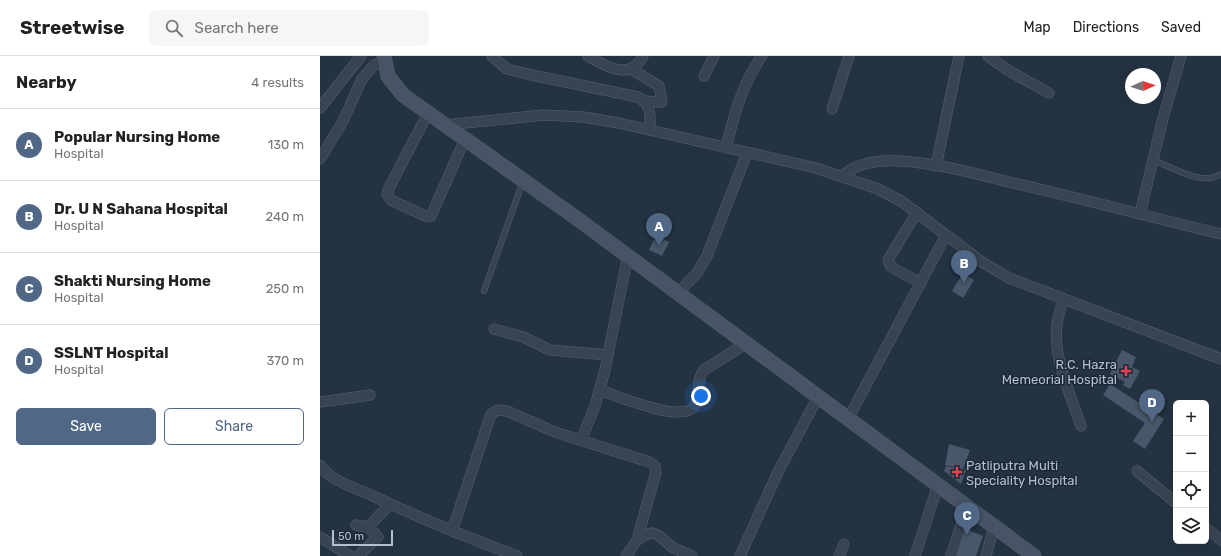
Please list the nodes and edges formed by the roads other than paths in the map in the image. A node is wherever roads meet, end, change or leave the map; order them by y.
1 (361, 56) edge
2 (492, 56) edge
3 (588, 56) edge
4 (643, 56) edge
5 (714, 56) edge
6 (762, 56) edge
7 (849, 56) edge
8 (959, 56) edge
9 (988, 56) edge
10 (1181, 56) edge
11 (384, 59) edge
12 (631, 69) junction
13 (704, 76) dead end
14 (1049, 93) dead end
15 (645, 101) junction
16 (320, 108) edge
17 (832, 109) dead end
18 (428, 113) junction
19 (445, 124) junction
20 (650, 130) junction
21 (465, 139) junction
22 (726, 148) junction
23 (747, 153) junction
24 (320, 159) edge
25 (1153, 160) junction
26 (936, 166) junction
27 (1221, 174) edge
28 (842, 176) junction
29 (523, 180) junction
30 (917, 212) junction
31 (1140, 214) junction
32 (1221, 234) edge
33 (946, 236) junction
34 (628, 256) junction
35 (921, 283) junction
36 (484, 291) dead end
37 (678, 293) junction
38 (1064, 300) junction
39 (494, 329) dead end
40 (745, 344) junction
41 (608, 355) junction
42 (1221, 359) edge
43 (599, 390) junction
44 (370, 395) dead end
45 (818, 397) junction
46 (320, 402) edge
47 (848, 419) junction
48 (1081, 426) dead end
49 (581, 440) junction
50 (320, 465) edge
51 (1137, 471) dead end
52 (938, 485) junction
53 (1173, 501) edge
54 (390, 504) junction
55 (967, 507) junction
56 (356, 525) dead end
57 (994, 526) junction
58 (368, 527) junction
59 (1209, 530) edge
60 (452, 531) junction
61 (320, 537) edge
62 (637, 540) junction
63 (1221, 540) edge
64 (844, 544) dead end
65 (350, 556) edge
66 (358, 556) edge
67 (517, 556) edge
68 (626, 556) edge
69 (692, 556) edge
70 (740, 556) edge
71 (839, 556) edge
72 (915, 556) edge
73 (951, 556) edge
74 (986, 556) edge
75 (1034, 556) edge

1 - 16 street
2 - 15 street
3 - 12 street
4 - 12 street
5 - 13 street
6 - 22 street
7 - 17 street
8 - 26 street
9 - 14 street
10 - 25 street
11 - 18 main road
11 - 24 street
12 - 15 street
15 - 20 street
18 - 19 main road
18 - 21 street
19 - 20 street
19 - 21 main road
20 - 22 street
21 - 29 main road
22 - 23 street
23 - 28 street
23 - 37 street
25 - 27 lane
25 - 31 street
26 - 28 street
26 - 31 street
28 - 30 street
29 - 34 main road
29 - 36 lane
30 - 33 street
30 - 35 street
31 - 32 street
33 - 35 street
33 - 38 street
34 - 37 main road
34 - 41 street
35 - 47 street
37 - 40 main road
38 - 42 street
38 - 48 street
39 - 41 street
40 - 43 street
40 - 45 main road
41 - 43 street
43 - 49 street
44 - 46 street
45 - 47 main road
45 - 70 street
47 - 52 main road
49 - 60 street
49 - 62 street
50 - 54 street
51 - 53 street
52 - 55 main road
52 - 72 street
54 - 58 street
54 - 60 street
55 - 57 main road
55 - 73 street
56 - 58 street
57 - 74 street
57 - 75 main road
58 - 66 street
59 - 63 street
60 - 67 street
61 - 65 street
62 - 68 street
62 - 69 street
64 - 71 street

